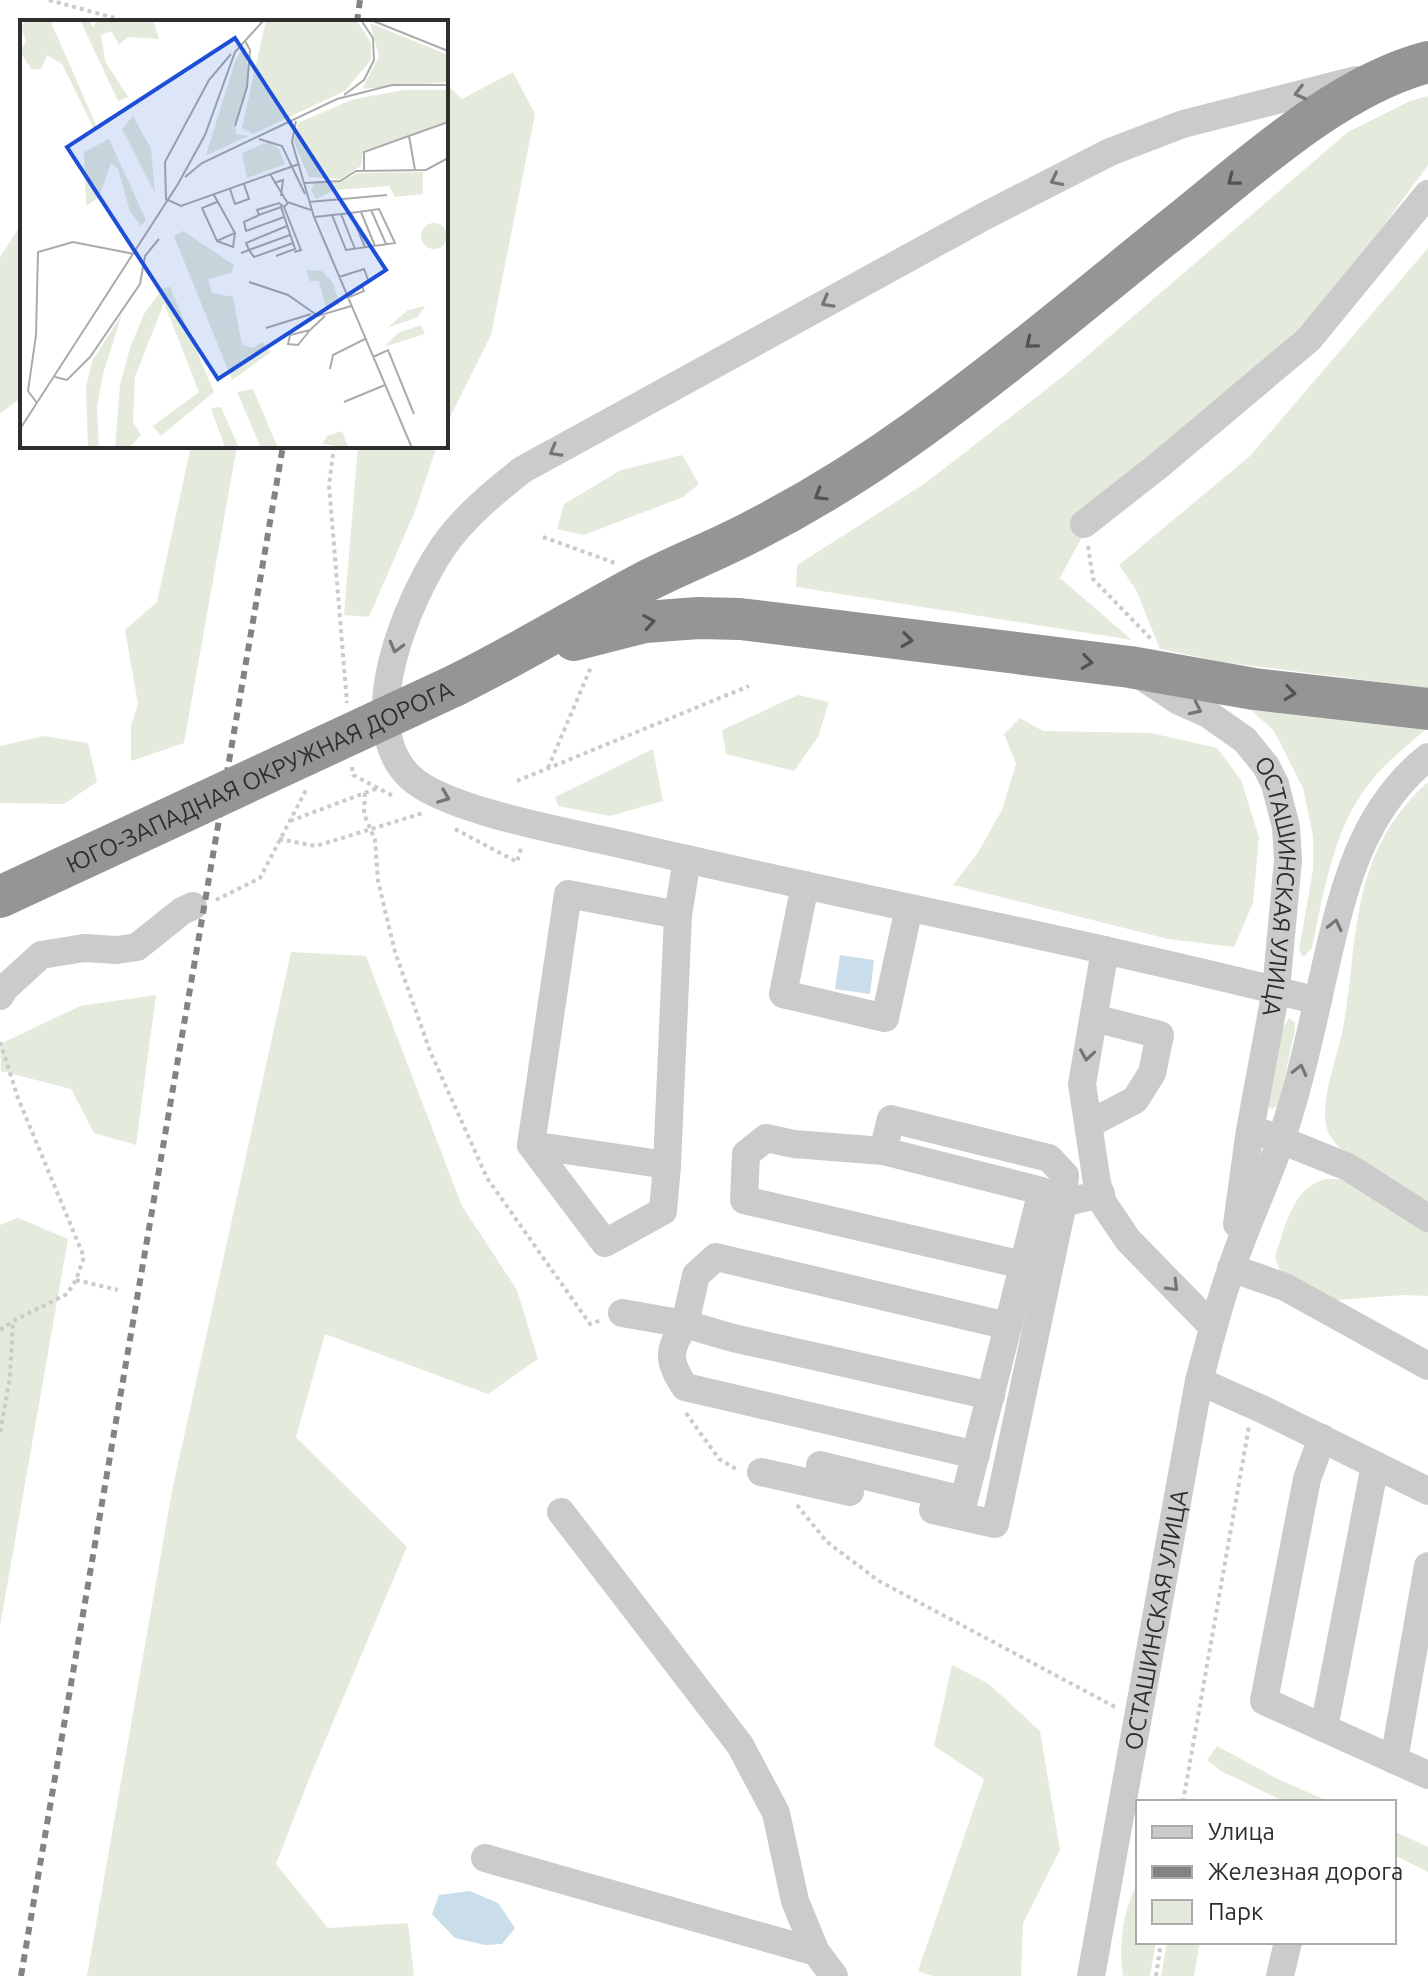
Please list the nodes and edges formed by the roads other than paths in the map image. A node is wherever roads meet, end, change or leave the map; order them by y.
1 (1416, 65) edge
2 (1428, 194) edge
3 (1084, 524) road end
4 (519, 654) junction
5 (1145, 658) junction
6 (1428, 709) edge
7 (1428, 757) edge
8 (687, 859) junction
9 (805, 885) junction
10 (0, 897) edge
11 (204, 904) road end
12 (909, 908) junction
13 (678, 915) junction
14 (1105, 950) junction
15 (2, 985) edge
16 (1276, 990) junction
17 (1318, 1001) junction
18 (1094, 1018) junction
19 (1089, 1124) junction
20 (1250, 1130) junction
21 (1282, 1139) junction
22 (531, 1145) junction
23 (883, 1151) junction
24 (667, 1165) junction
25 (1101, 1194) junction
26 (1063, 1203) junction
27 (1428, 1218) edge
28 (1023, 1265) junction
29 (1231, 1268) junction
30 (622, 1313) dead end
31 (685, 1324) junction
32 (1008, 1326) junction
33 (1213, 1327) junction
34 (1428, 1366) edge
35 (1199, 1381) junction
36 (991, 1396) junction
37 (1322, 1438) junction
38 (976, 1455) junction
39 (820, 1465) dead end
40 (1375, 1465) junction
41 (761, 1472) dead end
42 (1428, 1491) edge
43 (561, 1512) dead end
44 (1428, 1566) edge
45 (1324, 1728) junction
46 (1394, 1760) junction
47 (1428, 1775) edge
48 (1127, 1839) edge
49 (485, 1858) dead end
50 (1288, 1944) edge
51 (816, 1952) junction
52 (834, 1976) edge
53 (1091, 1976) edge
54 (1280, 1976) edge

1 -> 4 highway
1 -> 8 street
2 - 3 street
4 -> 5 highway
4 - 10 highway, ЮГО-ЗАПАДНАЯ ОКРУЖНАЯ ДОРОГА, bridge
5 -> 6 highway
5 -> 16 street, ОСТАШИНСКАЯ УЛИЦА
17 -> 7 street, ОСТАШИНСКАЯ УЛИЦА
8 - 9 street
8 - 13 street
9 - 12 street
9 - 12 street
11 - 15 street
12 - 14 street
13 - 22 street
13 - 24 street
14 - 16 street
14 - 18 street
16 - 17 street
16 - 20 street, ОСТАШИНСКАЯ УЛИЦА
21 -> 17 street, ОСТАШИНСКАЯ УЛИЦА
18 -> 19 street
18 - 19 street
19 - 25 street
20 - 21 street
20 - 29 street, ОСТАШИНСКАЯ УЛИЦА
21 - 27 street
21 - 29 street, ОСТАШИНСКАЯ УЛИЦА
22 - 24 street
22 - 24 street
23 - 26 street
23 - 28 street
23 - 28 street
25 - 26 street
25 -> 33 street
26 - 41 street
28 - 32 street
29 - 33 street, ОСТАШИНСКАЯ УЛИЦА
29 - 34 street
30 - 31 street
31 - 32 street
31 - 36 street
31 - 38 street
32 - 36 street
33 - 35 street, ОСТАШИНСКАЯ УЛИЦА
35 - 37 street
35 - 48 street, ОСТАШИНСКАЯ УЛИЦА
36 - 38 street
37 - 40 street
37 - 45 street
38 - 39 street
40 - 42 street
40 - 45 street
43 - 51 street
44 - 46 street
45 - 46 street
46 - 47 street
48 - 53 street, ОСТАШИНСКАЯ УЛИЦА
49 - 51 street
50 - 54 street
51 - 52 street

